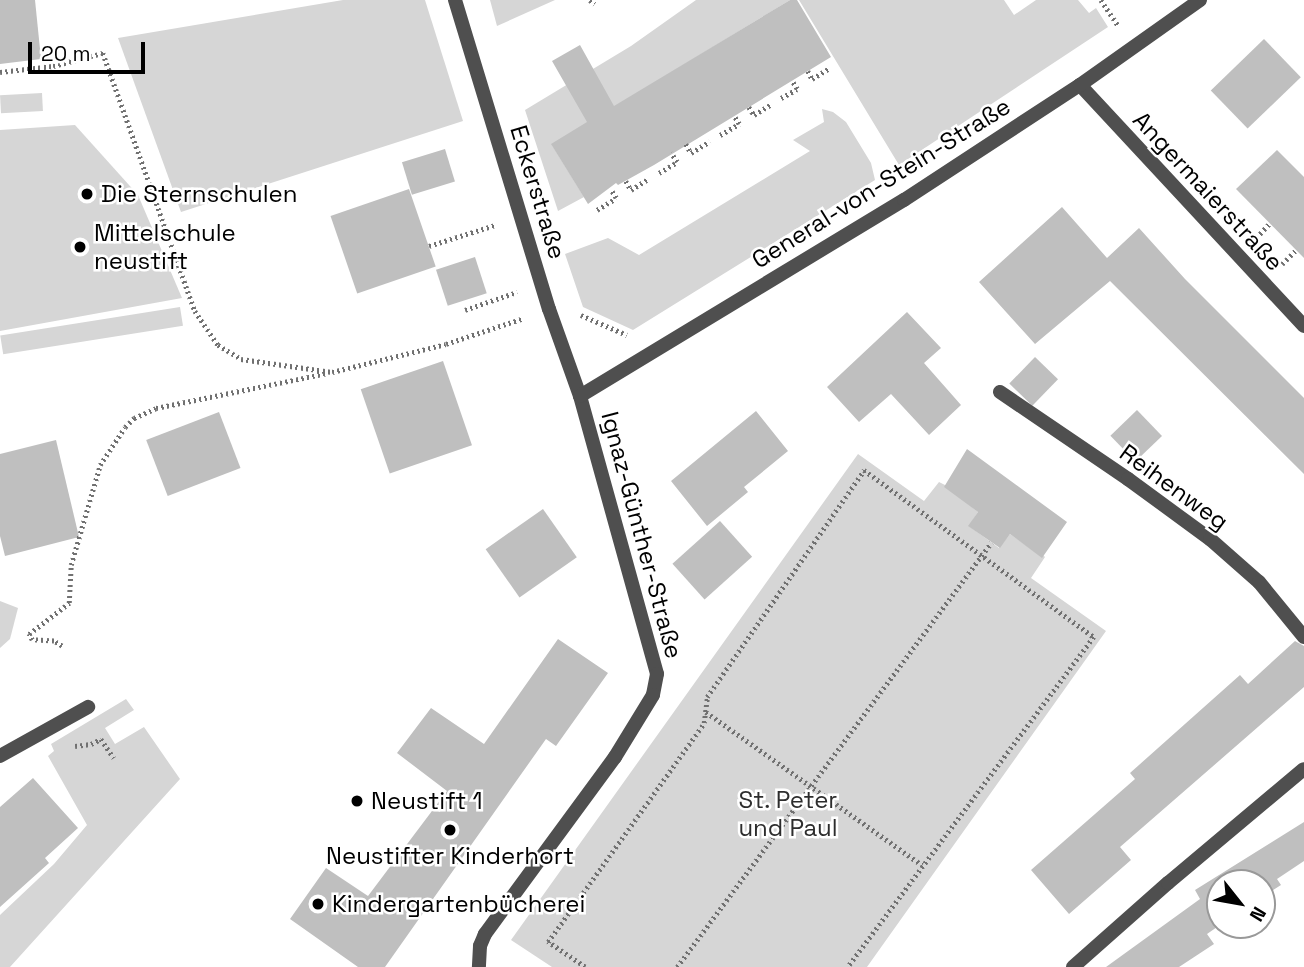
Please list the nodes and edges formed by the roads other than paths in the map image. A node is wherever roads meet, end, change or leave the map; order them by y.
1 (455, 0) edge
2 (1200, 0) edge
3 (1080, 85) junction
4 (1304, 326) edge
5 (1000, 392) dead end
6 (580, 396) junction
7 (1304, 636) edge
8 (88, 707) dead end
9 (0, 756) edge
10 (1304, 769) edge
11 (479, 967) edge
12 (1073, 967) edge

1 - 6 street, Eckerstraße
2 - 3 street, General-von-Stein-Straße
3 - 4 street, Angermaierstraße
3 - 6 street, General-von-Stein-Straße
5 - 7 street, Reihenweg
6 - 11 street, Ignaz-Günther-Straße
8 - 9 street
10 - 12 street

